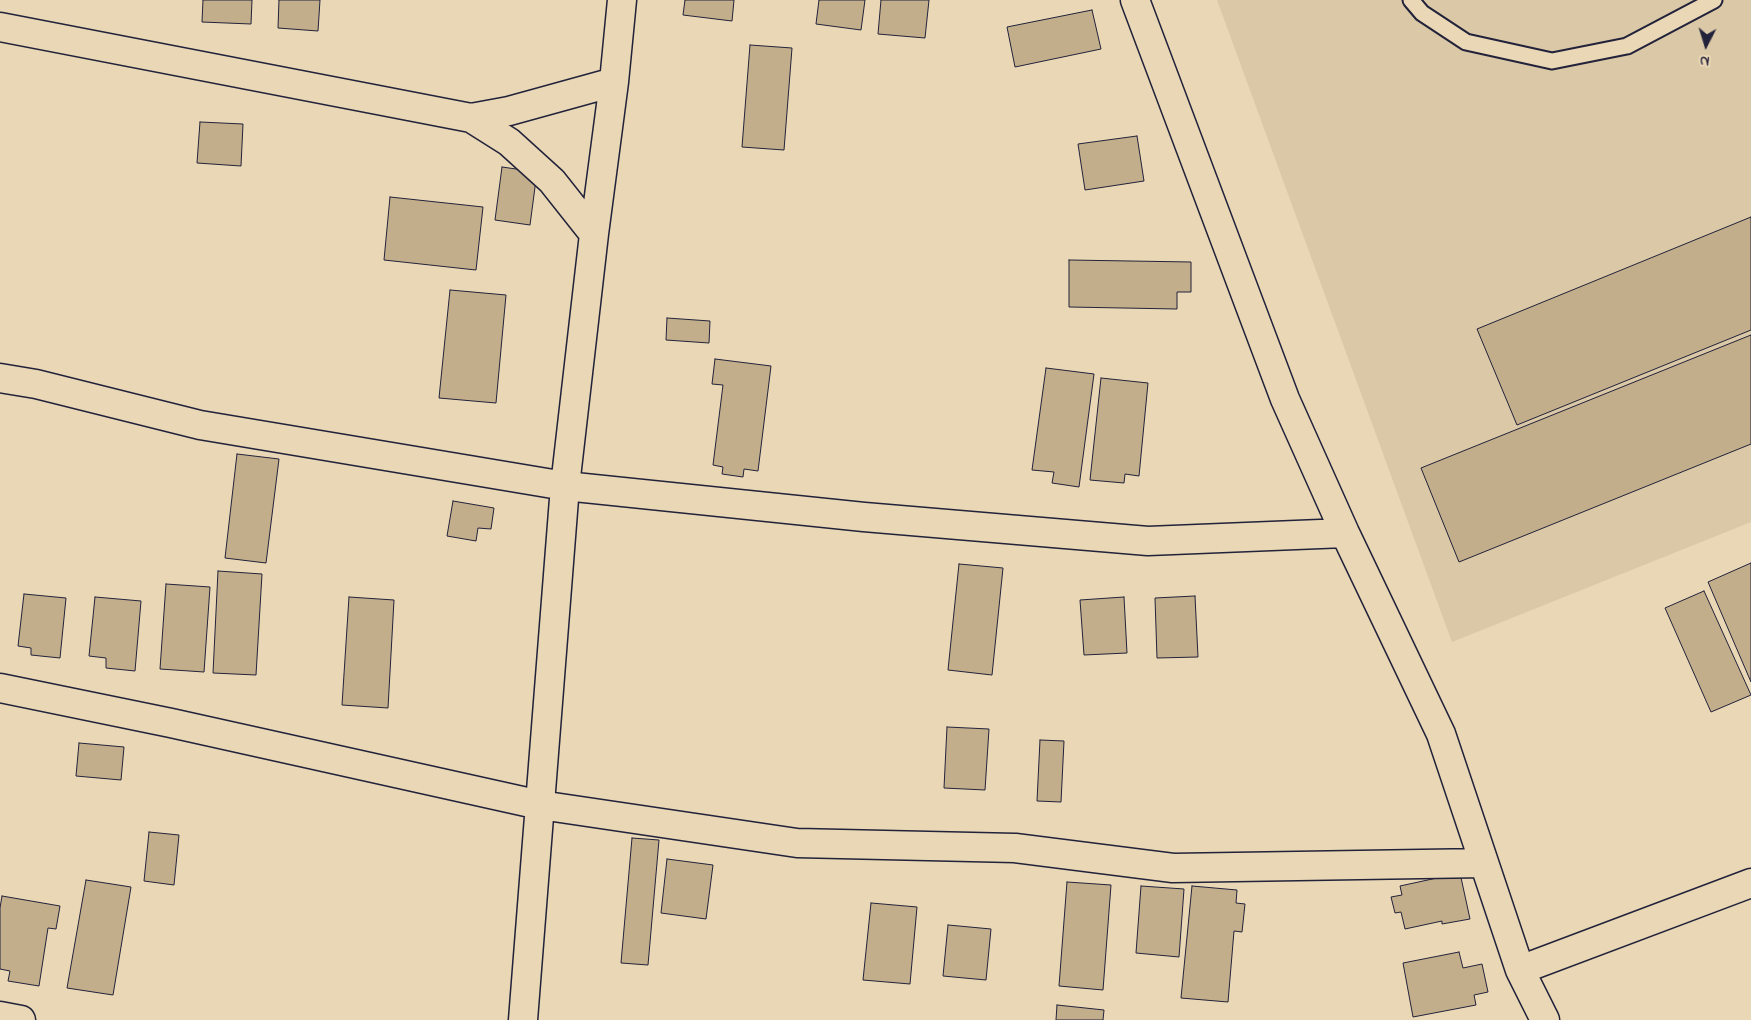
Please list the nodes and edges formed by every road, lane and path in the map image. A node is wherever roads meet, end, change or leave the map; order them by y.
1 (622, 0) edge
2 (1135, 0) edge
3 (1411, 0) edge
4 (1714, 0) edge
5 (0, 27) edge
6 (614, 82) junction
7 (471, 118) junction
8 (594, 234) junction
9 (0, 378) edge
10 (565, 486) junction
11 (1345, 533) junction
12 (0, 688) edge
13 (540, 805) junction
14 (1484, 864) junction
15 (1751, 883) edge
16 (1520, 970) junction
17 (0, 1016) edge
18 (21, 1020) edge
19 (523, 1020) edge
20 (1545, 1020) edge

1 - 6 street
2 - 11 street
3 - 4 lane
5 - 7 street
6 - 7 street
6 - 8 street
7 - 8 street
8 - 10 street
9 - 10 street
10 - 11 street
10 - 13 street
11 - 14 street
12 - 13 street
13 - 14 street
13 - 19 street
14 - 16 street
15 - 16 street
16 - 20 street
17 - 18 street

